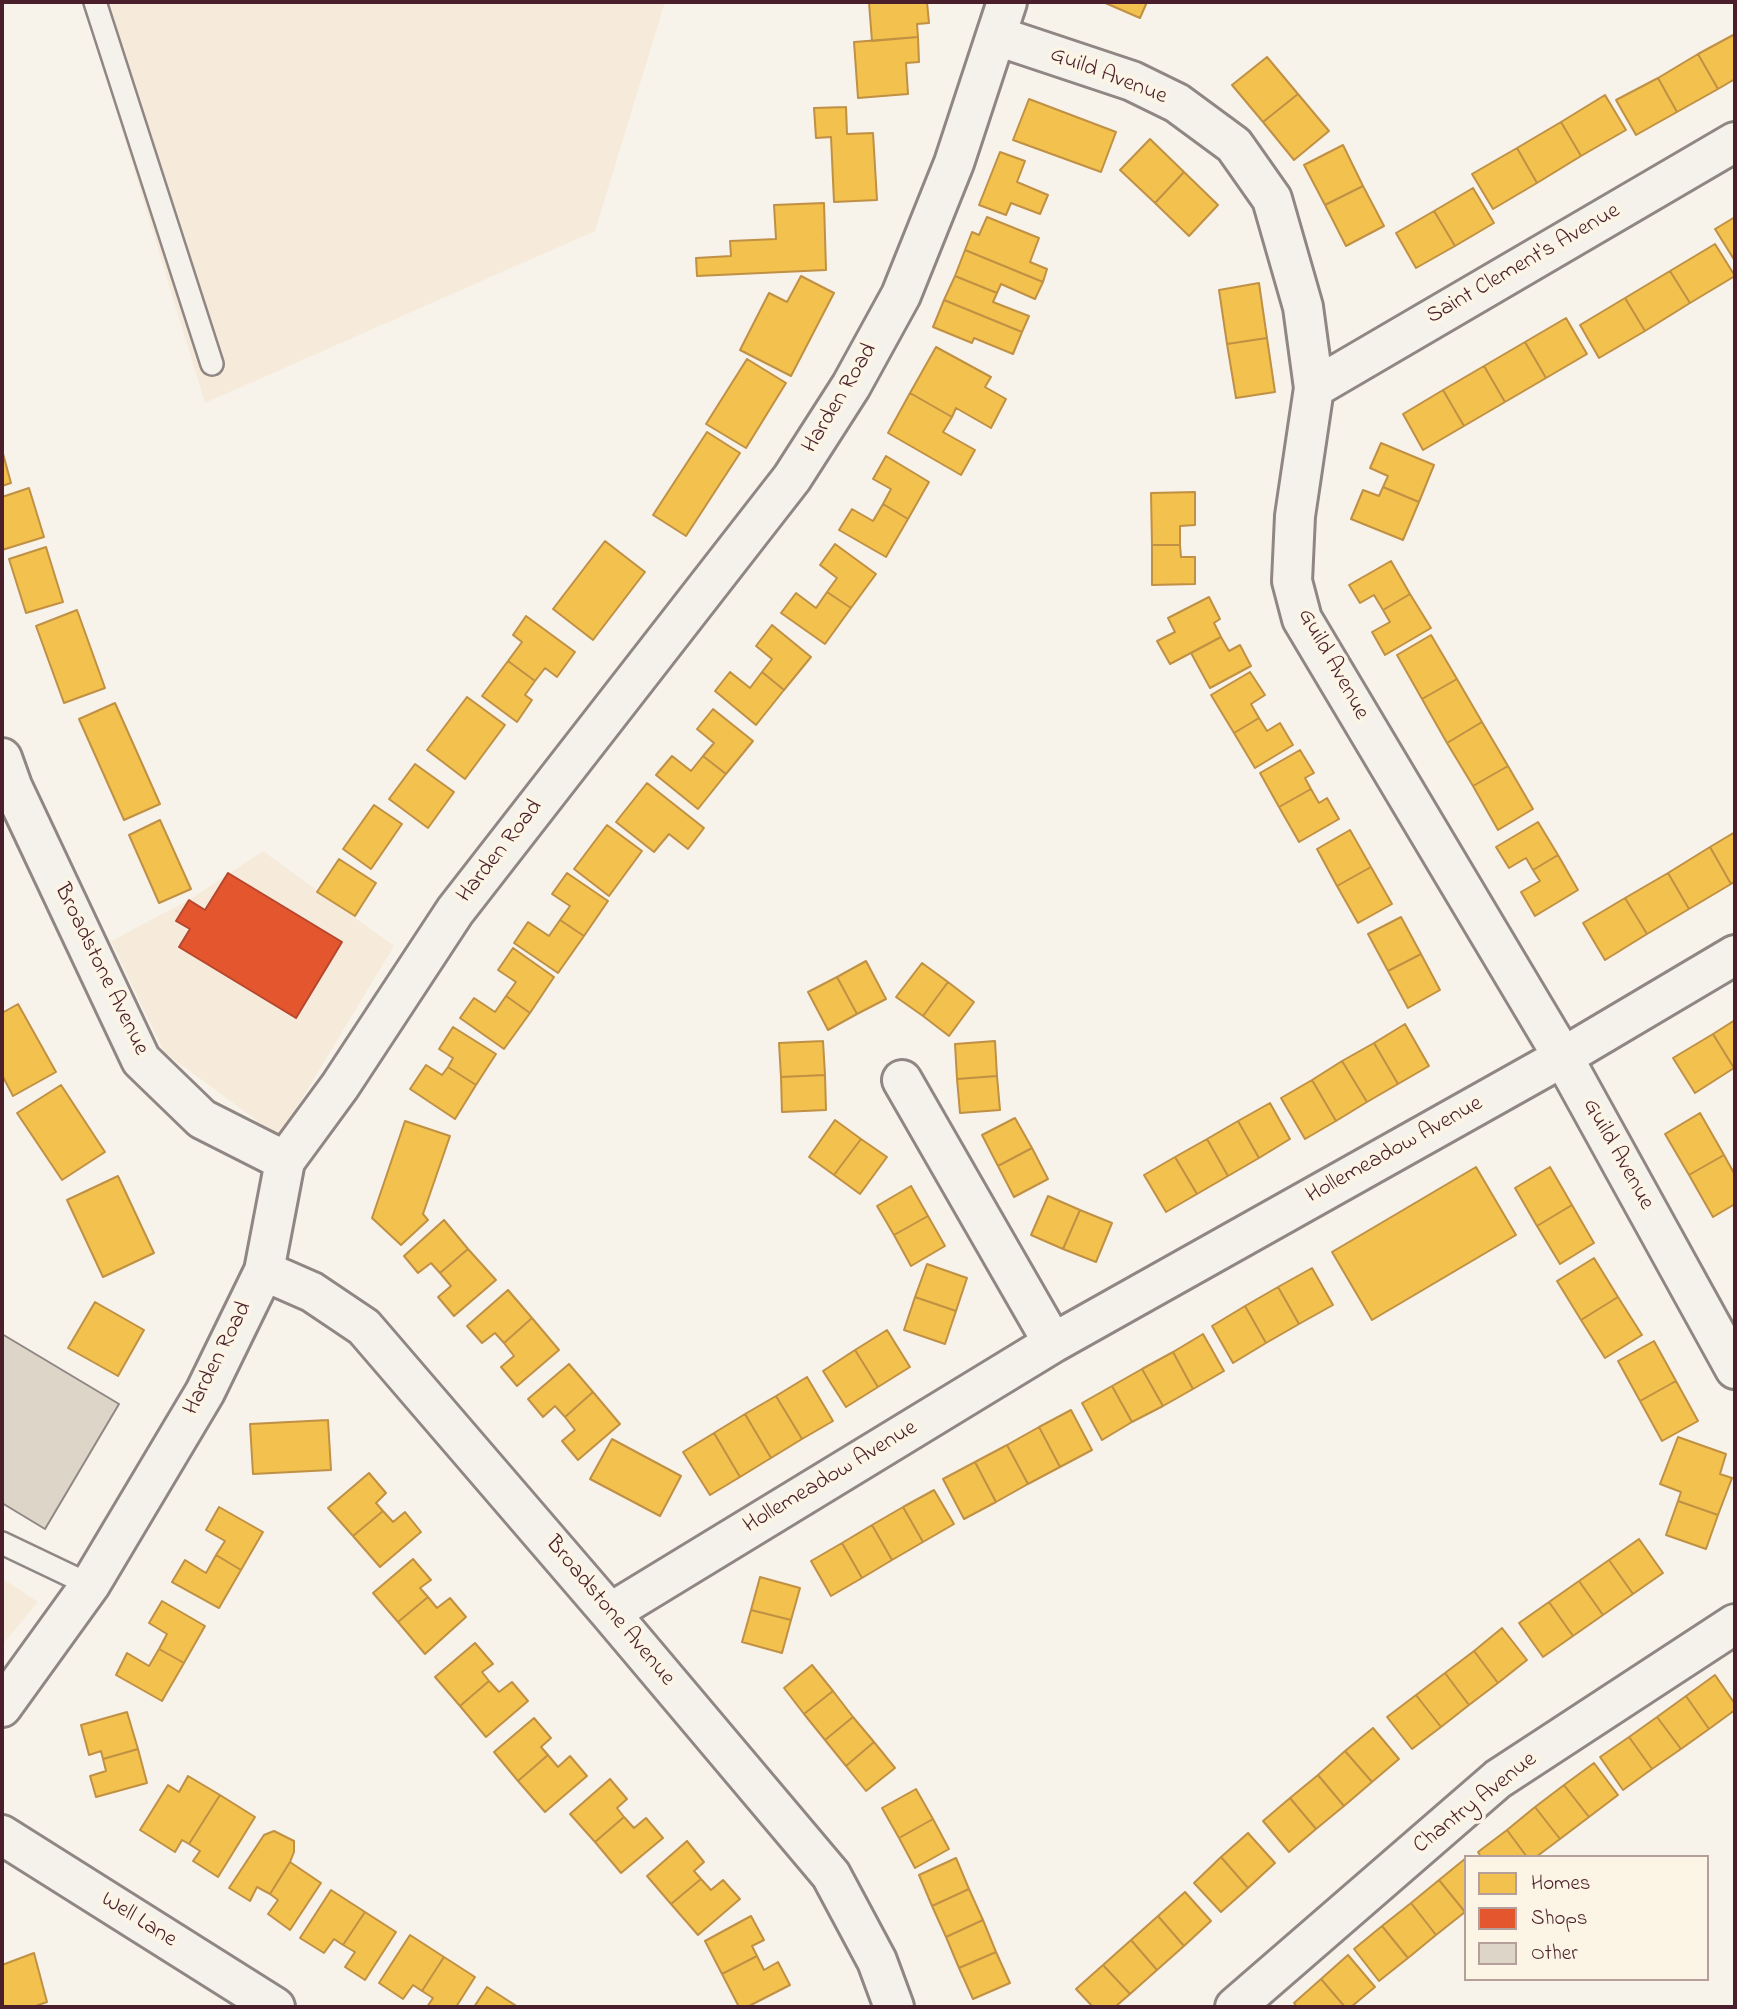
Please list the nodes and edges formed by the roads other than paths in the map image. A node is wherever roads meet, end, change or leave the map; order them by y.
1 (95, 2) edge
2 (1002, 19) edge
3 (1735, 142) edge
4 (212, 364) dead end
5 (1314, 388) junction
6 (5, 778) edge
7 (1735, 955) edge
8 (1563, 1056) junction
9 (902, 1080) dead end
10 (285, 1161) junction
11 (264, 1271) junction
12 (1053, 1343) junction
13 (1735, 1369) edge
14 (2, 1543) edge
15 (90, 1585) junction
16 (610, 1613) junction
17 (1735, 1624) edge
18 (2, 1707) edge
19 (2, 1835) edge
20 (275, 2007) edge
21 (894, 2007) edge
22 (1235, 2007) edge

1 - 4 lane
2 - 5 street, Guild Avenue
2 - 10 street, Harden Road
3 - 5 street, Saint Clement's Avenue
5 - 8 street, Guild Avenue
6 - 10 street, Broadstone Avenue
7 - 8 street, Hollemeadow Avenue
8 - 12 street, Hollemeadow Avenue
8 - 13 street, Guild Avenue
9 - 12 street
10 - 11 street, Harden Road
11 - 15 street, Harden Road
11 - 16 street, Broadstone Avenue
12 - 16 street, Hollemeadow Avenue
14 - 15 lane
15 - 18 street, Harden Road
16 - 21 street, Broadstone Avenue
17 - 22 street, Chantry Avenue
19 - 20 street, Well Lane

